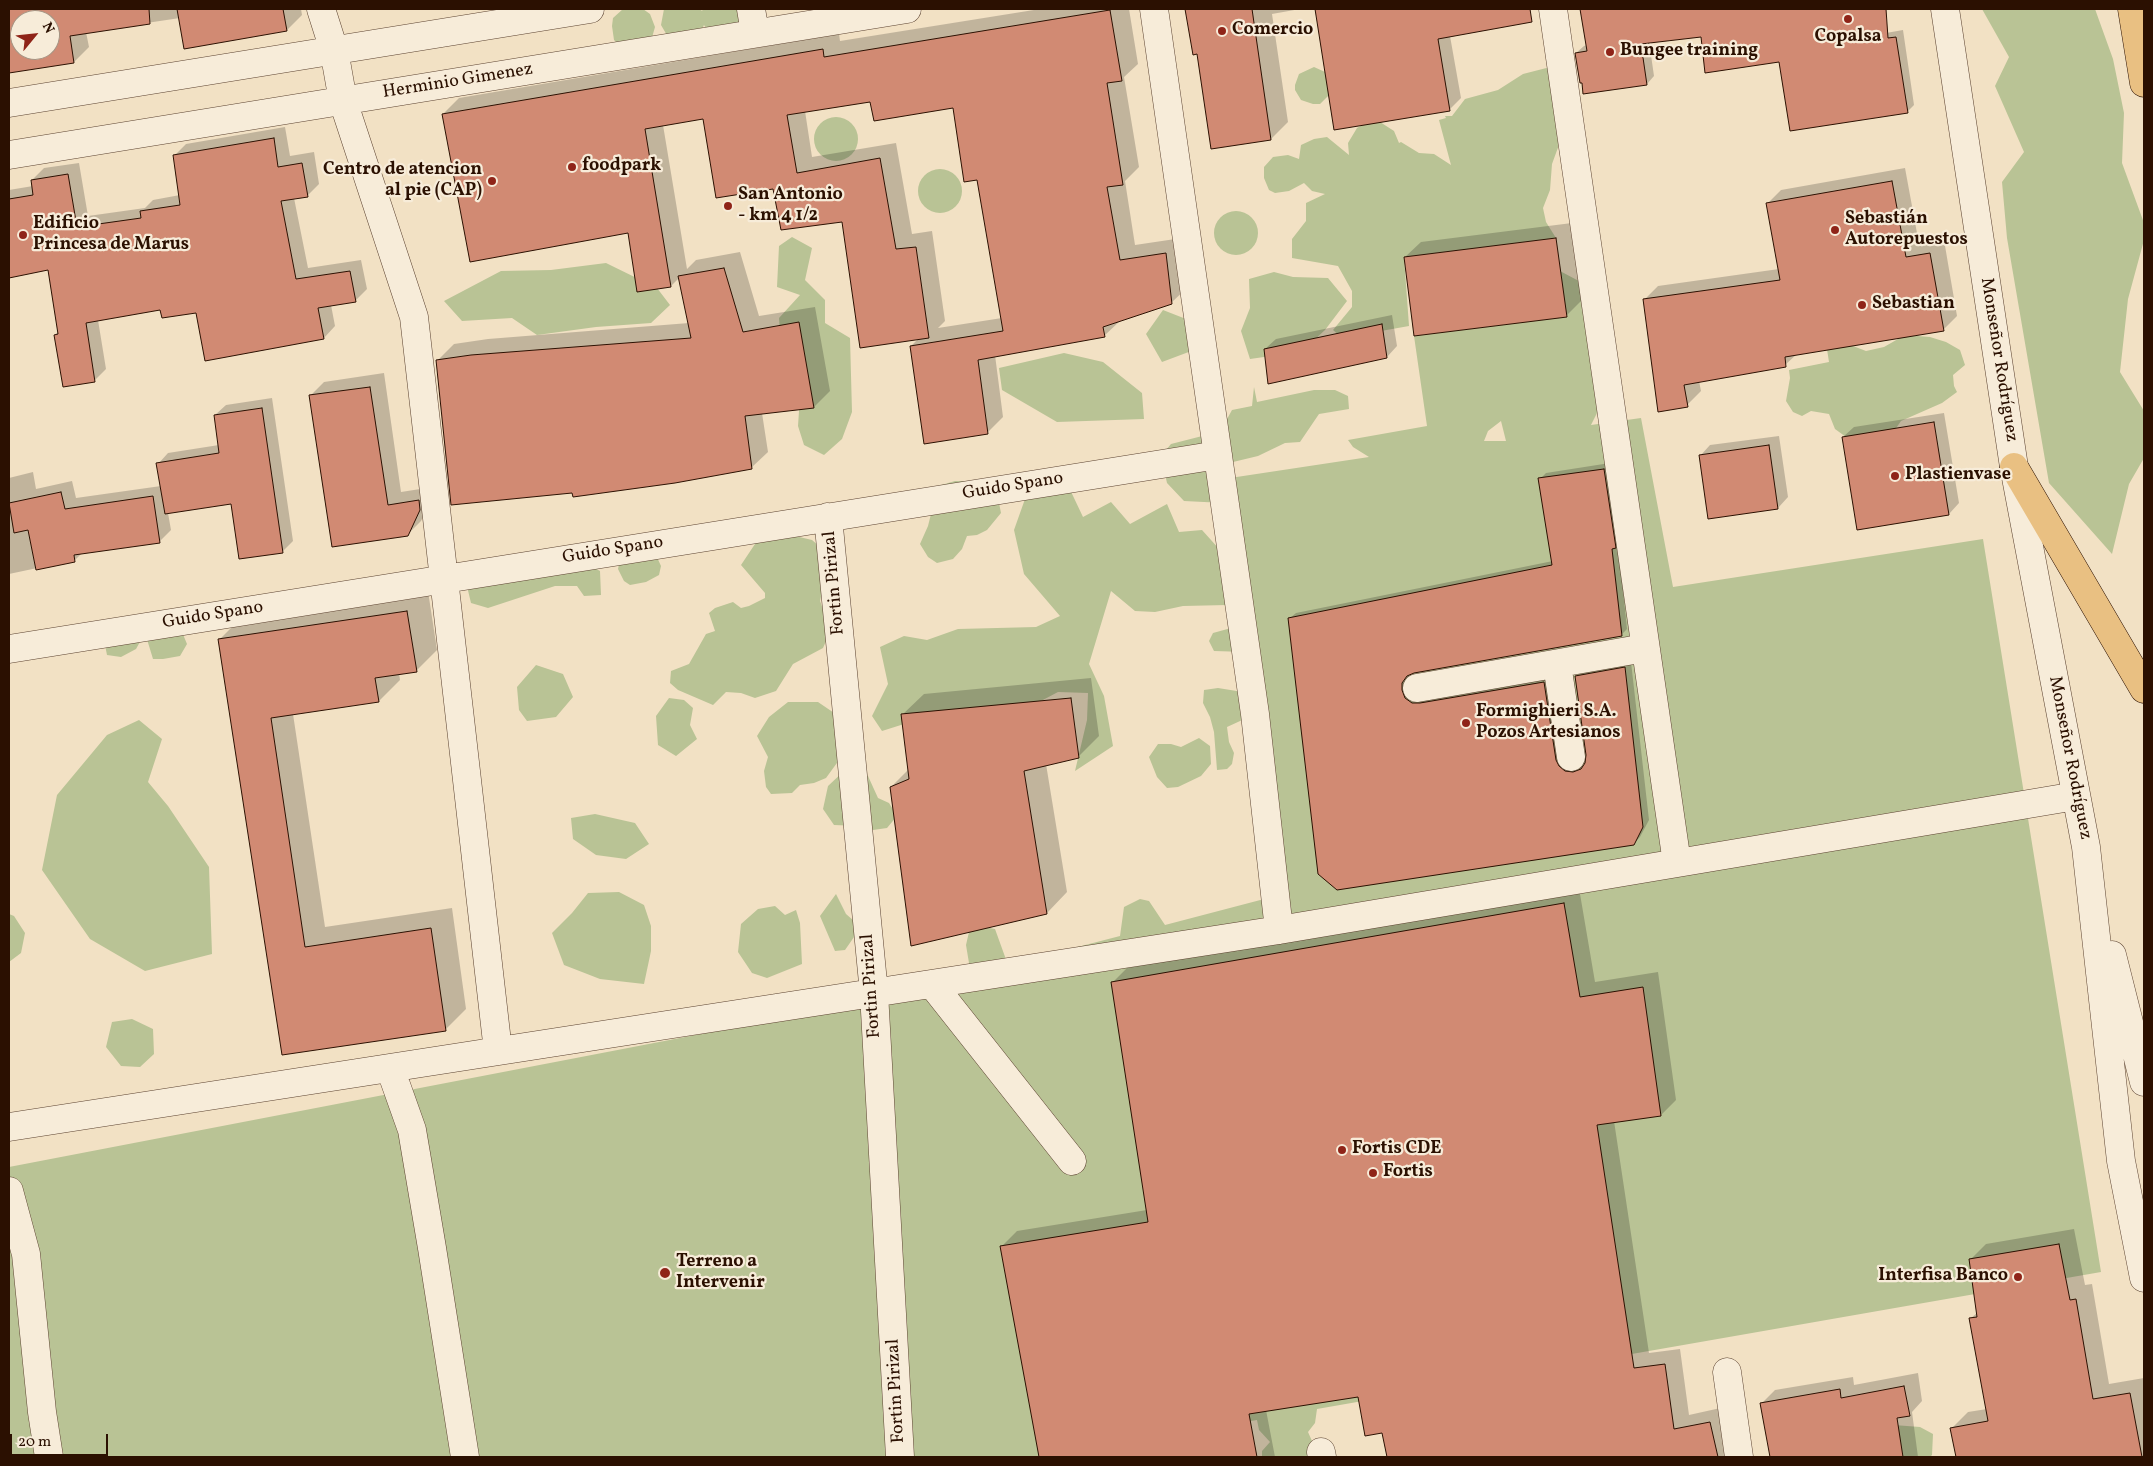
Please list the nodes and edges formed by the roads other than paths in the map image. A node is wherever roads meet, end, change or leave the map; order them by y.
1 (321, 9) edge
2 (590, 9) edge
3 (907, 9) edge
4 (1154, 9) edge
5 (1552, 9) edge
6 (1945, 9) edge
7 (2132, 9) edge
8 (809, 16) edge
9 (753, 21) edge
10 (334, 50) junction
11 (2144, 83) edge
12 (343, 100) junction
13 (9, 104) edge
14 (9, 155) edge
15 (1218, 455) junction
16 (2014, 467) junction
17 (828, 517) junction
18 (443, 578) junction
19 (1645, 648) junction
20 (9, 649) edge
21 (1557, 664) junction
22 (1417, 688) dead end
23 (2144, 689) edge
24 (1571, 757) dead end
25 (2076, 796) junction
26 (2087, 856) junction
27 (1677, 864) junction
28 (1279, 930) junction
29 (932, 984) junction
30 (874, 993) junction
31 (498, 1051) junction
32 (390, 1068) junction
33 (2144, 1082) edge
34 (9, 1127) edge
35 (1072, 1161) dead end
36 (9, 1191) edge
37 (2144, 1278) edge
38 (1726, 1372) dead end
39 (48, 1457) edge
40 (464, 1457) edge
41 (900, 1457) edge
42 (1739, 1457) edge

1 - 10 street
2 - 10 street
3 - 8 street, Herminio Gimenez
4 - 15 street
5 - 19 street
6 - 16 street, Monseñor Rodríguez
7 - 11 highway
8 - 9 street, Herminio Gimenez
9 - 12 street, Herminio Gimenez
10 - 12 street
10 - 13 street
12 - 14 street, Herminio Gimenez
12 - 18 street
15 - 17 street, Guido Spano
15 - 28 street
16 - 23 highway
16 - 25 street, Monseñor Rodríguez
17 - 18 street, Guido Spano
17 - 30 street, Fortin Pirizal
18 - 20 street, Guido Spano
18 - 31 street
19 - 21 street
19 - 27 street
21 - 22 street
21 - 24 street
25 - 26 street, Monseñor Rodríguez
25 - 27 street
26 - 33 street, Monseñor Rodríguez
26 - 37 street, Monseñor Rodríguez
27 - 28 street
28 - 29 street
29 - 30 street
29 - 35 street
30 - 31 street
30 - 41 street, Fortin Pirizal
31 - 32 street
32 - 34 street
32 - 40 street
36 - 39 street
38 - 42 street

